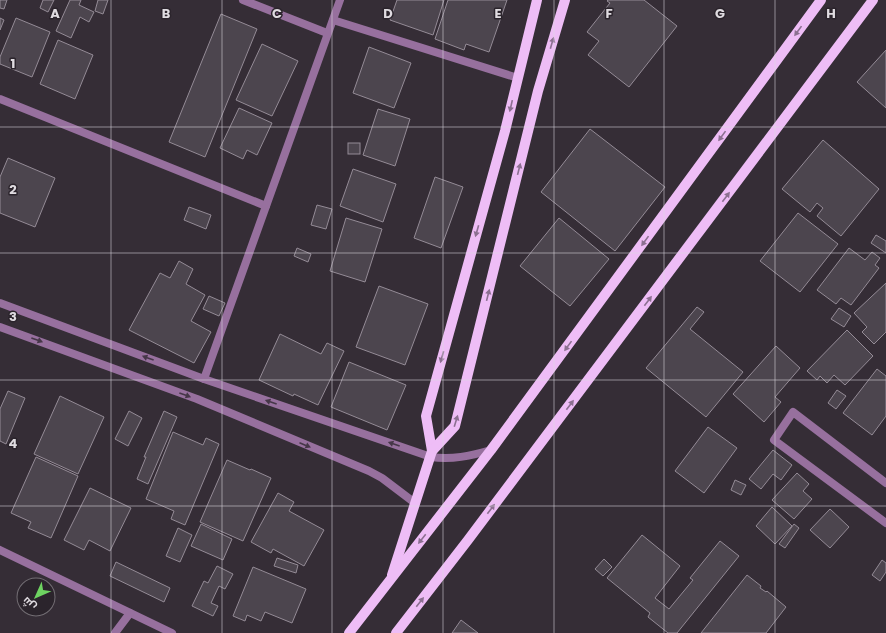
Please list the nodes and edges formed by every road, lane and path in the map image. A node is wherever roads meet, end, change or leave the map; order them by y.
1 (243, 0) edge
2 (340, 0) edge
3 (537, 0) edge
4 (565, 0) edge
5 (821, 0) edge
6 (873, 0) edge
7 (333, 20) junction
8 (328, 33) junction
9 (518, 78) junction
10 (0, 99) edge
11 (266, 206) junction
12 (0, 303) edge
13 (0, 327) edge
14 (204, 379) junction
15 (491, 450) junction
16 (431, 454) junction
17 (886, 483) edge
18 (415, 503) junction
19 (886, 523) edge
20 (0, 550) edge
21 (390, 581) junction
22 (130, 613) junction
23 (115, 633) edge
24 (172, 633) edge
25 (349, 633) edge
26 (396, 633) edge

1 - 8 street
2 - 7 street
3 - 9 main road
16 -> 4 main road
5 -> 15 main road
26 -> 6 main road
7 - 8 street
7 - 9 street
8 - 11 street
9 -> 16 main road
10 - 11 street
11 - 14 street
14 -> 12 street
13 -> 18 street
16 -> 14 street
15 - 16 street
15 -> 21 main road
16 - 18 main road
17 - 19 street
18 - 21 main road
20 - 22 street
21 - 25 main road
22 - 23 street
22 - 24 street

